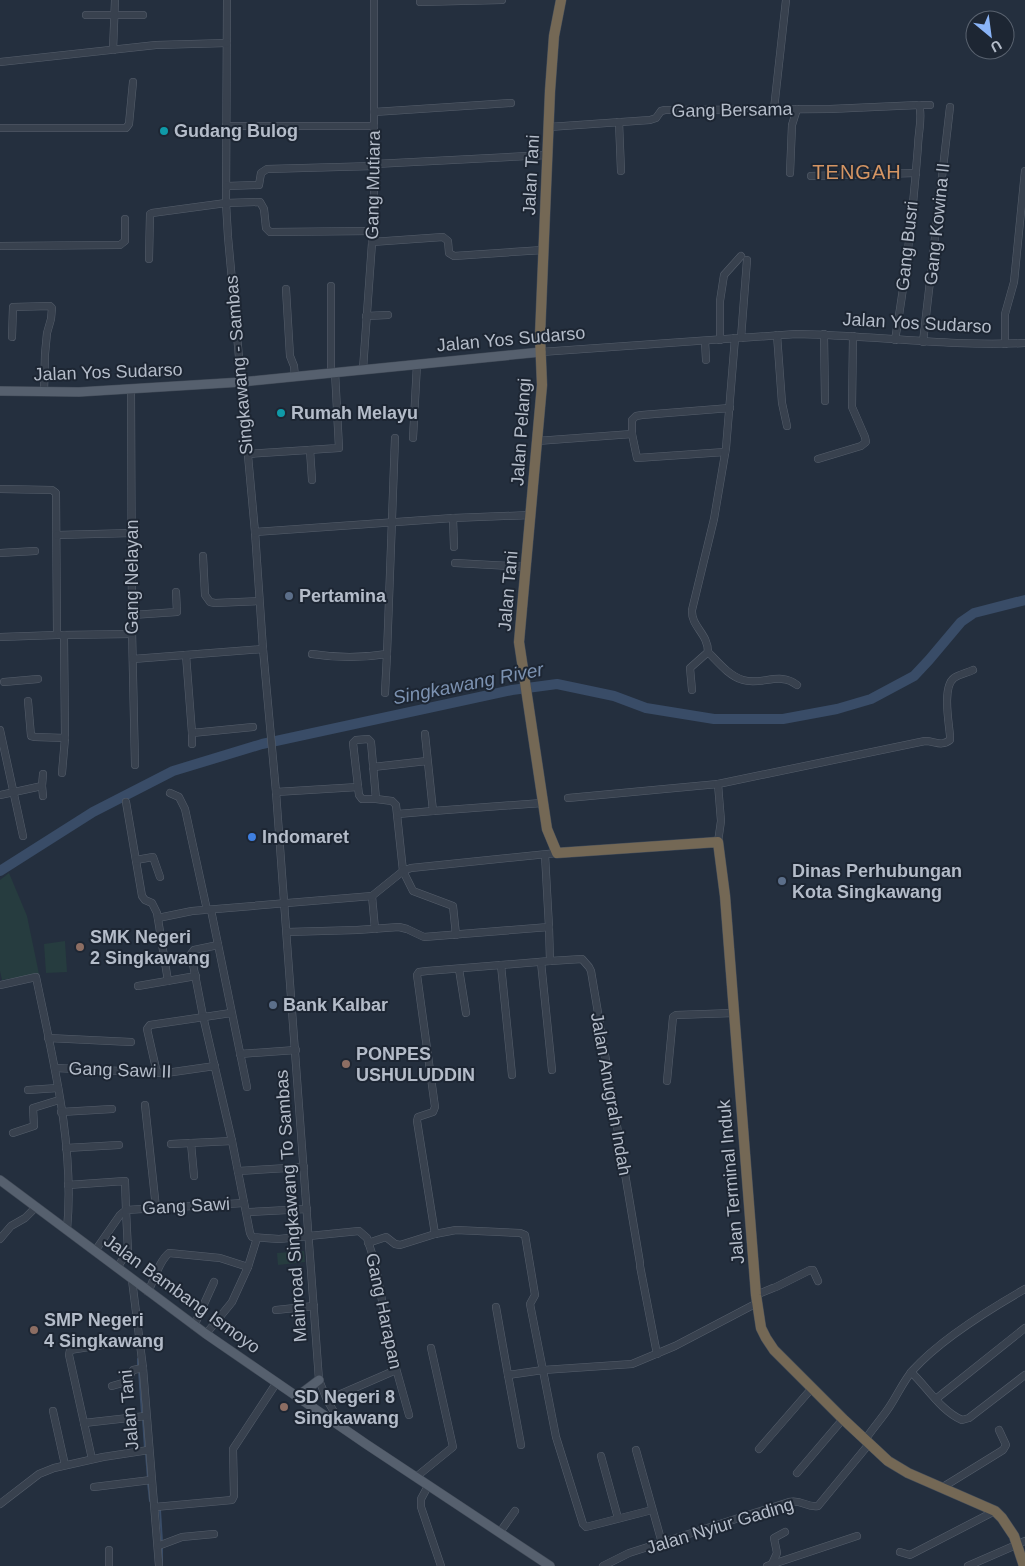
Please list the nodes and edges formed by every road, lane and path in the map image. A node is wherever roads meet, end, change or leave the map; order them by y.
1 (115, 0) edge
2 (227, 0) edge
3 (374, 0) edge
4 (502, 0) edge
5 (561, 0) edge
6 (786, 0) edge
7 (420, 2) dead end
8 (86, 15) dead end
9 (115, 16) junction
10 (143, 16) dead end
11 (228, 43) junction
12 (113, 50) junction
13 (0, 62) edge
14 (133, 82) dead end
15 (511, 102) dead end
16 (918, 105) junction
17 (930, 105) dead end
18 (950, 107) dead end
19 (774, 109) junction
20 (797, 109) junction
21 (374, 112) junction
22 (618, 122) junction
23 (226, 126) junction
24 (374, 126) junction
25 (549, 127) junction
26 (0, 128) edge
27 (548, 155) junction
28 (375, 165) junction
29 (621, 171) dead end
30 (1025, 171) edge
31 (790, 173) dead end
32 (916, 173) junction
33 (811, 176) dead end
34 (227, 186) junction
35 (226, 203) junction
36 (125, 219) dead end
37 (373, 231) junction
38 (372, 242) junction
39 (0, 246) edge
40 (543, 250) junction
41 (149, 259) dead end
42 (331, 286) dead end
43 (286, 289) dead end
44 (388, 315) dead end
45 (366, 316) junction
46 (824, 334) junction
47 (777, 335) junction
48 (853, 336) junction
49 (12, 337) dead end
50 (738, 338) junction
51 (705, 340) junction
52 (720, 340) junction
53 (895, 340) junction
54 (924, 342) junction
55 (1025, 343) edge
56 (1005, 344) junction
57 (541, 352) junction
58 (706, 360) dead end
59 (417, 364) junction
60 (363, 369) junction
61 (333, 372) junction
62 (295, 377) junction
63 (242, 382) junction
64 (131, 389) junction
65 (0, 391) edge
66 (44, 392) junction
67 (825, 401) dead end
68 (730, 408) junction
69 (787, 426) dead end
70 (632, 434) junction
71 (395, 438) dead end
72 (413, 438) dead end
73 (537, 441) junction
74 (310, 450) junction
75 (726, 452) junction
76 (248, 454) junction
77 (818, 459) dead end
78 (312, 480) dead end
79 (0, 489) edge
80 (531, 515) junction
81 (453, 518) junction
82 (392, 523) junction
83 (255, 532) junction
84 (132, 533) junction
85 (57, 535) junction
86 (454, 547) dead end
87 (35, 551) dead end
88 (0, 553) edge
89 (203, 556) dead end
90 (456, 564) dead end
91 (527, 567) junction
92 (176, 592) dead end
93 (259, 601) junction
94 (132, 615) junction
95 (132, 634) junction
96 (61, 635) junction
97 (0, 637) edge
98 (262, 649) junction
99 (708, 652) junction
100 (312, 654) dead end
101 (387, 654) junction
102 (186, 655) junction
103 (133, 659) junction
104 (973, 670) dead end
105 (38, 679) dead end
106 (4, 682) dead end
107 (797, 685) dead end
108 (692, 690) dead end
109 (386, 693) dead end
110 (28, 701) dead end
111 (253, 727) dead end
112 (270, 728) joint
113 (0, 730) edge
114 (192, 733) junction
115 (425, 734) dead end
116 (65, 738) junction
117 (192, 744) dead end
118 (2, 749) edge
119 (427, 761) junction
120 (135, 765) dead end
121 (373, 767) junction
122 (62, 773) dead end
123 (43, 774) dead end
124 (718, 784) junction
125 (42, 786) junction
126 (358, 786) junction
127 (13, 792) junction
128 (276, 792) junction
129 (170, 793) dead end
130 (0, 795) edge
131 (43, 796) dead end
132 (376, 798) junction
133 (568, 798) dead end
134 (126, 802) dead end
135 (542, 803) junction
136 (433, 811) junction
137 (398, 814) junction
138 (23, 836) dead end
139 (718, 842) junction
140 (557, 853) junction
141 (544, 855) junction
142 (136, 860) junction
143 (403, 871) junction
144 (160, 877) dead end
145 (372, 896) junction
146 (285, 903) junction
147 (209, 910) junction
148 (158, 918) junction
149 (549, 927) junction
150 (375, 928) junction
151 (287, 932) junction
152 (456, 935) junction
153 (218, 945) junction
154 (550, 961) junction
155 (541, 962) junction
156 (501, 965) junction
157 (459, 969) junction
158 (196, 976) junction
159 (168, 981) junction
160 (0, 985) edge
161 (138, 986) dead end
162 (231, 1013) junction
163 (466, 1013) dead end
164 (734, 1013) junction
165 (203, 1016) junction
166 (48, 1038) junction
167 (131, 1042) dead end
168 (296, 1050) junction
169 (240, 1054) junction
170 (215, 1066) junction
171 (54, 1068) junction
172 (552, 1070) dead end
173 (157, 1073) junction
174 (512, 1075) dead end
175 (667, 1081) dead end
176 (247, 1087) dead end
177 (58, 1088) junction
178 (28, 1090) dead end
179 (59, 1100) junction
180 (145, 1105) dead end
181 (112, 1109) dead end
182 (61, 1112) junction
183 (13, 1133) dead end
184 (232, 1141) junction
185 (191, 1143) junction
186 (171, 1144) dead end
187 (119, 1145) dead end
188 (66, 1148) junction
189 (304, 1167) junction
190 (238, 1171) junction
191 (194, 1176) dead end
192 (0, 1180) edge
193 (68, 1184) junction
194 (244, 1203) junction
195 (156, 1208) junction
196 (307, 1209) junction
197 (33, 1210) junction
198 (126, 1210) junction
199 (249, 1212) dead end
200 (67, 1230) junction
201 (435, 1234) junction
202 (309, 1236) junction
203 (257, 1238) junction
204 (0, 1239) edge
205 (368, 1243) junction
206 (95, 1251) junction
207 (248, 1267) junction
208 (117, 1268) junction
209 (818, 1281) dead end
210 (214, 1282) dead end
211 (133, 1283) junction
212 (1025, 1289) edge
213 (148, 1292) junction
214 (756, 1299) junction
215 (314, 1306) junction
216 (496, 1307) dead end
217 (276, 1310) dead end
218 (194, 1326) junction
219 (1025, 1328) edge
220 (206, 1334) junction
221 (140, 1339) junction
222 (431, 1348) dead end
223 (657, 1354) junction
224 (140, 1369) junction
225 (396, 1370) junction
226 (543, 1370) junction
227 (910, 1372) junction
228 (508, 1375) junction
229 (1025, 1375) edge
230 (319, 1380) junction
231 (277, 1382) junction
232 (112, 1386) dead end
233 (812, 1388) junction
234 (298, 1396) junction
235 (936, 1399) junction
236 (327, 1400) junction
237 (53, 1411) dead end
238 (409, 1415) dead end
239 (142, 1416) junction
240 (843, 1419) junction
241 (84, 1423) junction
242 (999, 1430) dead end
243 (346, 1431) junction
244 (867, 1442) junction
245 (521, 1445) dead end
246 (760, 1449) dead end
247 (636, 1450) dead end
248 (145, 1451) junction
249 (601, 1456) dead end
250 (92, 1459) junction
251 (64, 1465) junction
252 (796, 1473) dead end
253 (416, 1477) junction
254 (151, 1480) junction
255 (94, 1487) dead end
256 (943, 1488) junction
257 (426, 1489) junction
258 (0, 1504) edge
259 (157, 1508) junction
260 (652, 1510) junction
261 (515, 1511) dead end
262 (995, 1511) junction
263 (618, 1518) junction
264 (500, 1532) junction
265 (785, 1532) dead end
266 (214, 1534) dead end
267 (857, 1536) dead end
268 (662, 1543) junction
269 (1021, 1543) edge
270 (158, 1546) junction
271 (109, 1550) dead end
272 (900, 1552) dead end
273 (770, 1565) edge
274 (109, 1566) edge
275 (159, 1566) edge
276 (441, 1566) edge
277 (550, 1566) edge
278 (603, 1566) edge
279 (968, 1566) edge
280 (1024, 1566) edge

1 - 9 street
2 - 11 street, Singkawang - Sambas
3 - 21 street, Gang Mutiara
4 - 7 street
5 - 25 highway, Jalan Tani
6 - 19 street
8 - 9 street
9 - 10 street
9 - 12 street
11 - 12 street
11 - 23 street, Singkawang - Sambas
12 - 13 street
14 - 26 street
15 - 21 street
16 - 17 street
16 - 20 street, Gang Bersama
16 - 32 street, Gang Busri
18 - 54 street, Gang Kowina II
19 - 20 street, Gang Bersama
19 - 22 street, Gang Bersama
20 - 31 street
21 - 24 street, Gang Mutiara
22 - 25 street, Gang Bersama
22 - 29 street
23 - 24 street
23 - 34 street, Singkawang - Sambas
24 - 28 street, Gang Mutiara
25 - 27 highway, Jalan Tani
27 - 28 street
27 - 40 highway, Jalan Tani
28 - 34 street
28 - 37 street, Gang Mutiara
30 - 56 street
32 - 33 street
32 - 53 street, Gang Busri
34 - 35 street, Singkawang - Sambas
35 - 37 street
35 - 41 street
35 - 63 street, Singkawang - Sambas
36 - 39 street
37 - 38 street, Gang Mutiara
38 - 40 street
38 - 45 street, Gang Mutiara
40 - 57 highway, Jalan Tani
42 - 61 street
43 - 62 street
44 - 45 street
45 - 60 street, Gang Mutiara
46 - 47 street, Jalan Yos Sudarso
46 - 48 street, Jalan Yos Sudarso
46 - 67 street
47 - 50 street, Jalan Yos Sudarso
47 - 69 street
48 - 53 street, Jalan Yos Sudarso
48 - 77 street
49 - 66 street
50 - 52 street, Jalan Yos Sudarso
50 - 52 street
50 - 68 street
51 - 52 street, Jalan Yos Sudarso
51 - 57 street, Jalan Yos Sudarso
51 - 58 street
53 - 54 street, Jalan Yos Sudarso
54 - 56 street, Jalan Yos Sudarso
55 - 56 street, Jalan Yos Sudarso
57 - 59 main road, Jalan Yos Sudarso
57 - 73 highway, Jalan Pelangi
59 - 60 main road, Jalan Yos Sudarso
59 - 72 street
60 - 61 main road, Jalan Yos Sudarso
61 - 62 main road, Jalan Yos Sudarso
61 - 74 street
62 - 63 main road, Jalan Yos Sudarso
63 - 64 main road, Jalan Yos Sudarso
63 - 76 street, Singkawang - Sambas
64 - 66 main road, Jalan Yos Sudarso
64 - 84 street, Gang Nelayan
65 - 66 main road, Jalan Yos Sudarso
68 - 70 street
68 - 75 street
70 - 73 street
70 - 75 street
71 - 82 street
73 - 80 highway, Jalan Pelangi
74 - 76 street
74 - 78 street
75 - 99 street
76 - 83 street, Singkawang - Sambas
79 - 85 street
80 - 81 street
80 - 91 highway, Jalan Tani
81 - 82 street
81 - 86 street
82 - 83 street
82 - 101 street
83 - 93 street, Singkawang - Sambas
84 - 85 street
84 - 94 street, Gang Nelayan
85 - 96 street
87 - 88 street
89 - 93 street
90 - 91 street
91 - 135 highway, Jalan Tani
92 - 94 street
93 - 98 street, Singkawang - Sambas
94 - 95 street, Gang Nelayan
95 - 96 street
95 - 103 street, Gang Nelayan
96 - 97 street
96 - 116 street
98 - 102 street
98 - 112 street, Singkawang - Sambas
99 - 107 street
99 - 108 street
100 - 101 street
101 - 109 street
102 - 103 street
102 - 114 street
103 - 120 street, Gang Nelayan
104 - 124 street
105 - 106 street
110 - 116 street
111 - 114 street
112 - 128 street, Mainroad Singkawang To Sambas
113 - 118 street
114 - 117 street
115 - 119 street
116 - 122 street
118 - 127 street
119 - 121 street
119 - 136 street
121 - 126 street
121 - 132 street
123 - 125 street
124 - 133 street
124 - 139 street
125 - 127 street
125 - 131 street
126 - 128 street
126 - 132 street
127 - 130 street
127 - 138 street
128 - 146 street, Mainroad Singkawang To Sambas
129 - 147 street
132 - 137 street
134 - 142 street
135 - 136 street
135 - 140 highway, Jalan Tani
136 - 137 street
137 - 143 street
139 - 140 highway
139 - 164 highway, Jalan Terminal Induk
140 - 141 street
141 - 143 street
141 - 149 street
142 - 144 street
142 - 148 street
143 - 145 street
143 - 152 street
145 - 146 street
145 - 150 street
146 - 147 street
146 - 151 street, Mainroad Singkawang To Sambas
147 - 148 street
147 - 153 street
148 - 159 street
149 - 152 street
149 - 154 street
150 - 151 street
150 - 152 street
151 - 168 street, Mainroad Singkawang To Sambas
153 - 158 street
153 - 162 street
154 - 155 street
154 - 223 street, Jalan Anugrah Indah
155 - 156 street
155 - 172 street
156 - 157 street
156 - 174 street
157 - 163 street
157 - 201 street
158 - 159 street
158 - 165 street
159 - 161 street
160 - 166 street
162 - 165 street
162 - 169 street
164 - 175 street
164 - 214 highway, Jalan Terminal Induk
165 - 170 street
165 - 173 street
166 - 167 street
166 - 171 street
168 - 169 street
168 - 189 street, Mainroad Singkawang To Sambas
169 - 176 street
170 - 173 street, Gang Sawi II
170 - 184 street, Gang Sawi
171 - 173 street, Gang Sawi II
171 - 177 street
177 - 178 street
177 - 179 street
179 - 182 street
179 - 183 street
180 - 195 street
181 - 182 street
182 - 188 street
184 - 185 street
184 - 190 street, Gang Sawi
185 - 186 street
185 - 191 street
187 - 188 street
188 - 193 street
189 - 190 street, Gang Sawi
189 - 196 street, Mainroad Singkawang To Sambas
190 - 194 street, Gang Sawi
192 - 197 main road, Jalan Bambang Ismoyo
193 - 198 street
193 - 200 street
194 - 195 street, Gang Sawi
194 - 203 street
195 - 198 street, Gang Sawi
196 - 199 street
196 - 202 street, Mainroad Singkawang To Sambas
197 - 200 main road, Jalan Bambang Ismoyo
197 - 204 street
198 - 206 street
198 - 208 street, Gang Sawi
200 - 206 main road, Jalan Bambang Ismoyo
201 - 205 street
201 - 226 street
202 - 203 street
202 - 205 street, Gang Harapan
202 - 215 street, Mainroad Singkawang To Sambas
203 - 207 street
205 - 225 street, Gang Harapan
206 - 208 main road, Jalan Bambang Ismoyo
207 - 213 street
207 - 220 street
208 - 211 main road, Jalan Bambang Ismoyo
209 - 214 street
210 - 218 street
211 - 213 main road, Jalan Bambang Ismoyo
211 - 221 street, Jalan Tani
212 - 227 street
213 - 218 main road, Jalan Bambang Ismoyo
214 - 223 street
214 - 233 highway, Jalan Terminal Induk
215 - 217 street
215 - 230 street, Mainroad Singkawang To Sambas
216 - 228 street
218 - 220 main road, Jalan Bambang Ismoyo
219 - 235 street
220 - 231 main road, Jalan Bambang Ismoyo
221 - 224 street, Jalan Tani
221 - 241 street
222 - 253 street
223 - 226 street
224 - 232 street
224 - 239 street, Jalan Tani
225 - 236 street
225 - 238 street, Gang Harapan
226 - 228 street
226 - 263 street
227 - 235 street
227 - 244 street
228 - 245 street
229 - 235 street
230 - 234 main road
230 - 236 street, Mainroad Singkawang To Sambas
231 - 234 main road, Jalan Bambang Ismoyo
231 - 259 street
233 - 240 highway, Jalan Terminal Induk
233 - 246 street
234 - 243 main road, Jalan Bambang Ismoyo
236 - 243 street, Mainroad Singkawang To Sambas
237 - 251 street
239 - 241 street
239 - 248 street, Jalan Tani
240 - 244 highway, Jalan Terminal Induk
240 - 252 street
241 - 250 street
242 - 256 street
243 - 253 main road, Mainroad Singkawang To Sambas
244 - 256 highway, Jalan Terminal Induk
244 - 268 street, Jalan Nyiur Gading
247 - 260 street
248 - 250 street
248 - 254 street, Jalan Tani
249 - 263 street
250 - 251 street
251 - 258 street
253 - 257 main road, Mainroad Singkawang To Sambas
254 - 255 street
254 - 259 street, Jalan Tani
256 - 262 highway, Jalan Terminal Induk
257 - 264 main road, Mainroad Singkawang To Sambas
257 - 276 street
259 - 270 street, Jalan Tani
260 - 263 street
260 - 268 street
261 - 264 street
262 - 269 highway, Jalan Terminal Induk
262 - 272 street
264 - 277 main road, Mainroad Singkawang To Sambas
265 - 273 street
266 - 270 street
267 - 273 street
268 - 278 street, Jalan Nyiur Gading
269 - 279 street
269 - 280 highway, Jalan Terminal Induk
270 - 275 street, Jalan Tani
271 - 274 street

